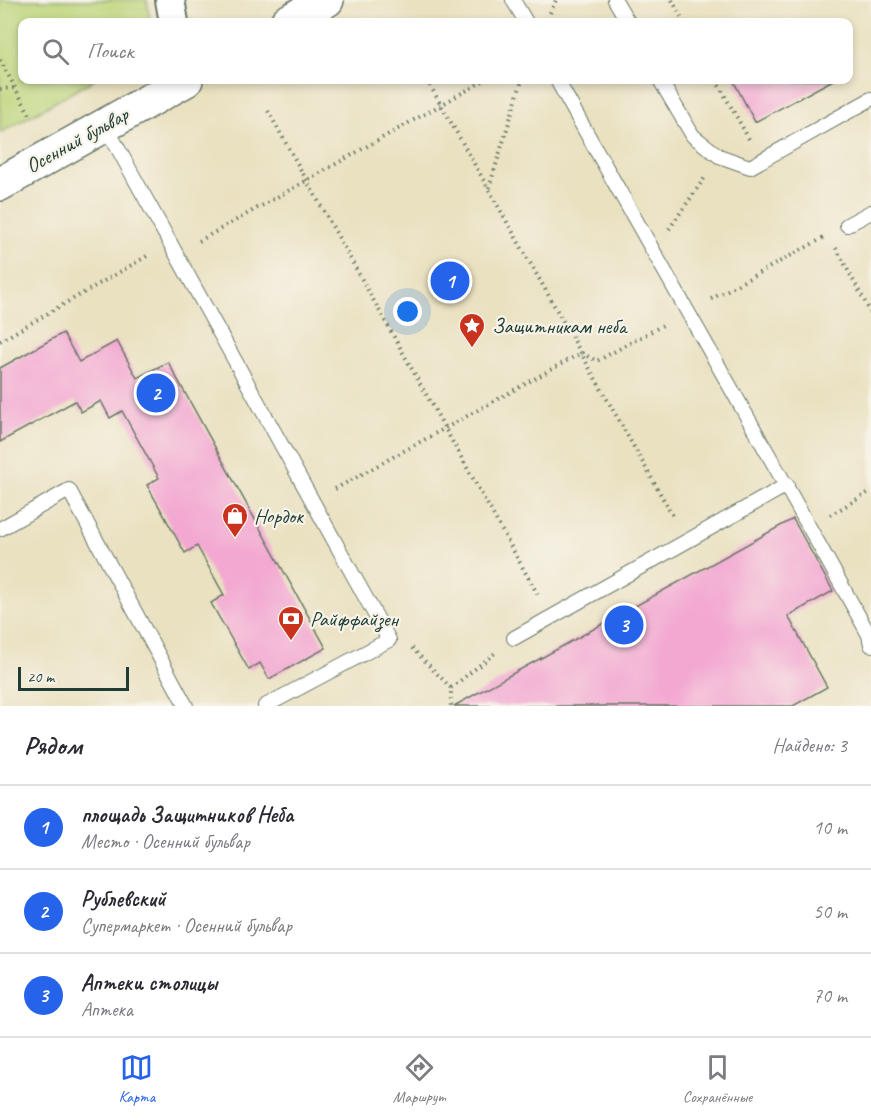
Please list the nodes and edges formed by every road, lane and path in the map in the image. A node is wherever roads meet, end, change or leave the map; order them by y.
1 (170, 0) edge
2 (327, 0) edge
3 (513, 0) edge
4 (615, 0) edge
5 (672, 0) edge
6 (173, 18) edge
7 (294, 18) edge
8 (524, 18) edge
9 (626, 18) edge
10 (682, 18) edge
11 (0, 60) edge
12 (153, 84) edge
13 (179, 84) edge
14 (429, 84) edge
15 (478, 84) edge
16 (521, 84) edge
17 (559, 84) edge
18 (662, 84) edge
19 (718, 84) edge
20 (15, 88) junction
21 (0, 89) edge
22 (871, 99) edge
23 (442, 105) junction
24 (268, 111) dead end
25 (30, 115) dead end
26 (110, 122) junction
27 (720, 156) junction
28 (761, 160) junction
29 (306, 181) junction
30 (0, 184) edge
31 (489, 188) junction
32 (871, 212) edge
33 (847, 225) joint
34 (829, 235) junction
35 (196, 243) dead end
36 (653, 252) junction
37 (150, 255) dead end
38 (687, 312) junction
39 (871, 313) edge
40 (0, 341) edge
41 (581, 353) junction
42 (445, 427) junction
43 (787, 485) junction
44 (332, 490) dead end
45 (871, 491) edge
46 (674, 518) dead end
47 (810, 527) junction
48 (0, 529) edge
49 (537, 594) dead end
50 (514, 638) joint
51 (406, 641) dead end
52 (871, 645) edge
53 (451, 688) junction
54 (186, 706) edge
55 (265, 706) edge
56 (451, 706) edge

1 - 6 street
2 - 7 street
3 - 8 lane
4 - 9 lane
5 - 10 path
11 - 20 path
12 - 26 street
13 - 26 street, Осенний бульвар
14 - 23 path
15 - 23 path
16 - 31 path
17 - 36 lane
18 - 27 lane
19 - 28 path
20 - 21 path
20 - 25 path
22 - 28 lane
23 - 29 path
23 - 31 path
24 - 29 path
26 - 30 street, Осенний бульвар
26 - 55 lane
27 - 28 lane
27 - 36 path
29 - 35 path
29 - 42 path
31 - 41 path
32 - 33 lane
33 - 34 path
34 - 38 path
34 - 39 path
36 - 38 lane
37 - 40 path
38 - 41 path
38 - 43 lane
41 - 42 path
41 - 46 path
42 - 44 path
42 - 49 path
43 - 47 lane
43 - 50 lane
45 - 47 path
47 - 52 lane
48 - 54 lane
50 - 53 path
51 - 53 path
53 - 56 path

